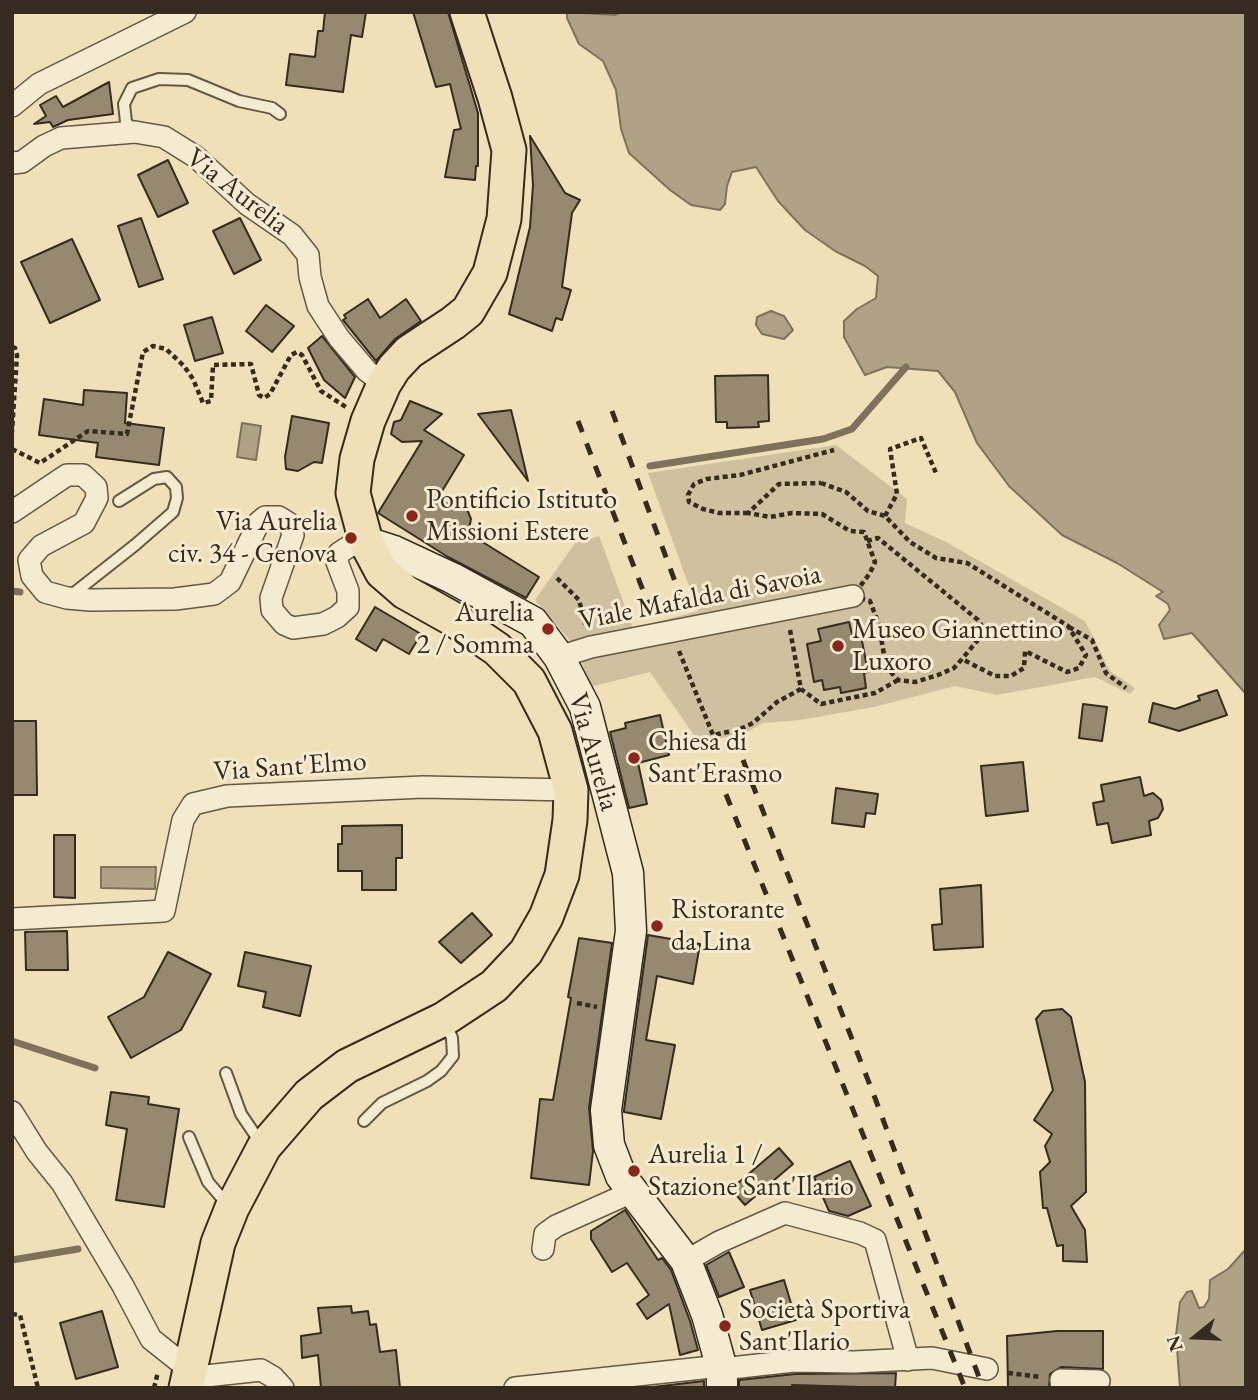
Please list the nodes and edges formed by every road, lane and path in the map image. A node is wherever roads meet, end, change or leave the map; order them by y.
1 (185, 12) edge
2 (467, 12) edge
3 (12, 106) edge
4 (280, 114) dead end
5 (135, 132) junction
6 (12, 163) edge
7 (12, 347) edge
8 (381, 393) junction
9 (12, 432) edge
10 (12, 449) edge
11 (834, 450) dead end
12 (936, 473) dead end
13 (119, 501) dead end
14 (12, 512) edge
15 (748, 513) junction
16 (885, 516) junction
17 (867, 541) junction
18 (366, 542) junction
19 (557, 578) dead end
20 (853, 596) junction
21 (67, 598) junction
22 (786, 610) junction
23 (1068, 626) junction
24 (671, 632) junction
25 (592, 647) junction
26 (559, 657) junction
27 (962, 659) junction
28 (898, 680) junction
29 (1126, 688) dead end
30 (801, 689) junction
31 (571, 790) junction
32 (12, 919) edge
33 (444, 1019) junction
34 (226, 1073) dead end
35 (12, 1112) edge
36 (364, 1121) dead end
37 (189, 1137) dead end
38 (264, 1147) junction
39 (632, 1192) junction
40 (232, 1208) junction
41 (543, 1249) dead end
42 (685, 1261) junction
43 (12, 1314) edge
44 (908, 1360) junction
45 (987, 1369) joint
46 (722, 1374) edge
47 (188, 1379) edge
48 (1098, 1381) dead end
49 (1061, 1384) edge
50 (38, 1388) edge
51 (283, 1388) edge
52 (515, 1388) edge

1 - 3 street
2 - 8 main road
4 - 5 lane
5 - 6 street, Via Aurelia
5 - 8 street, Via Aurelia
7 - 9 path
8 - 10 path
8 - 18 main road
11 - 15 path
12 - 16 path
13 - 21 lane
14 - 21 street
15 - 16 path
15 - 17 path
16 - 23 path
17 - 20 path
17 - 27 path
18 - 21 street
18 - 26 street, Via Aurelia
18 - 31 main road
19 - 25 path
20 - 22 street, Viale Mafalda di Savoia
20 - 28 path
22 - 24 street, Viale Mafalda di Savoia
22 - 30 path
23 - 27 path
23 - 29 path
24 - 25 street, Viale Mafalda di Savoia
24 - 30 path
25 - 26 street, Viale Mafalda di Savoia
26 - 39 street, Via Aurelia
27 - 28 path
28 - 30 path
31 - 32 street, Via Sant'Elmo
31 - 33 main road
33 - 36 lane
33 - 38 main road
34 - 38 lane
35 - 47 street
37 - 40 lane
38 - 40 main road
39 - 41 street
39 - 42 street, Via Aurelia
40 - 47 main road
42 - 44 street
42 - 46 street, Via Aurelia
43 - 50 path
44 - 45 street
44 - 46 street
45 - 49 path
46 - 52 street
47 - 51 street
48 - 49 street

